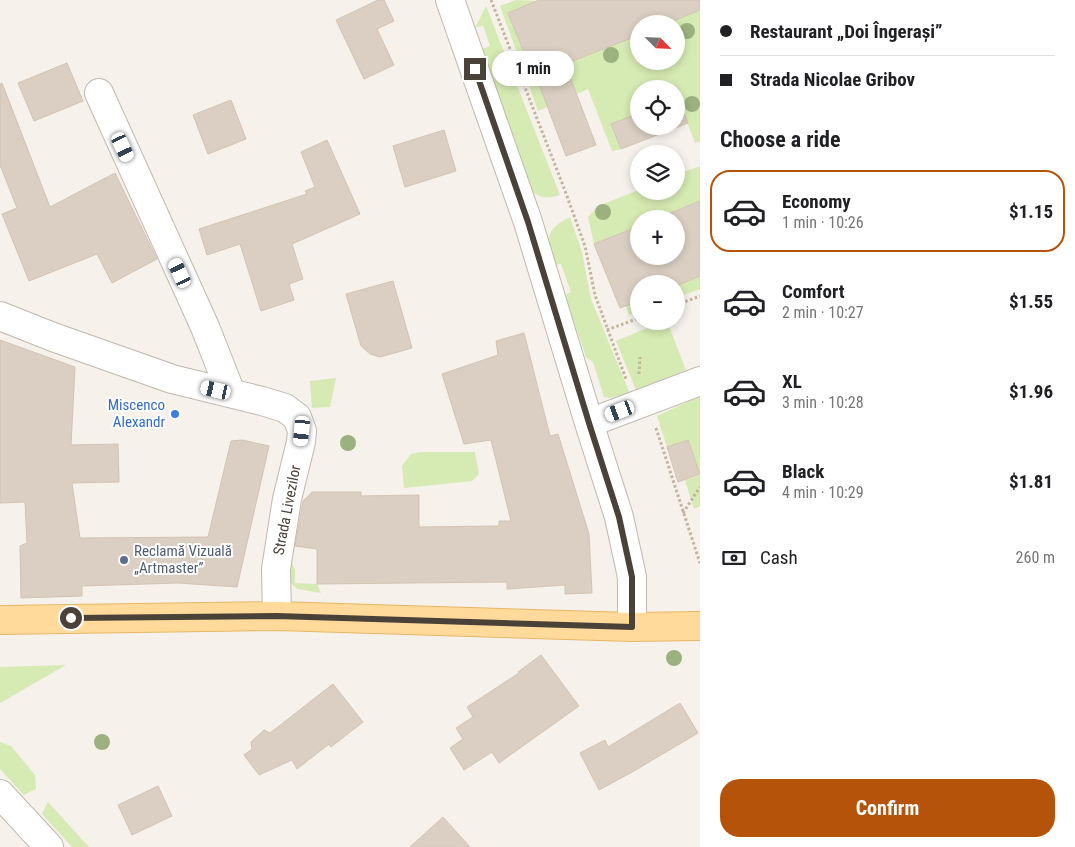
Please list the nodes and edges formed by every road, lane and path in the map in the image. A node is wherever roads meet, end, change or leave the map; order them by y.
1 (450, 0) edge
2 (490, 0) edge
3 (99, 93) dead end
4 (700, 296) edge
5 (685, 302) edge
6 (0, 316) edge
7 (630, 321) edge
8 (607, 330) junction
9 (700, 381) edge
10 (231, 393) junction
11 (642, 403) junction
12 (589, 423) junction
13 (700, 487) edge
14 (683, 513) junction
15 (700, 563) edge
16 (277, 616) junction
17 (0, 620) edge
18 (700, 626) edge
19 (632, 627) junction
20 (0, 794) edge
21 (49, 847) edge

1 - 12 street
2 - 8 path
3 - 10 street
4 - 5 path
6 - 10 street, Strada Livezilor
7 - 8 path
8 - 11 path
9 - 11 street
10 - 16 street, Strada Livezilor
11 - 12 street
11 - 14 path
12 - 19 street
13 - 14 path
14 - 15 path
16 - 17 main road
16 - 19 main road
18 - 19 main road
20 - 21 street

